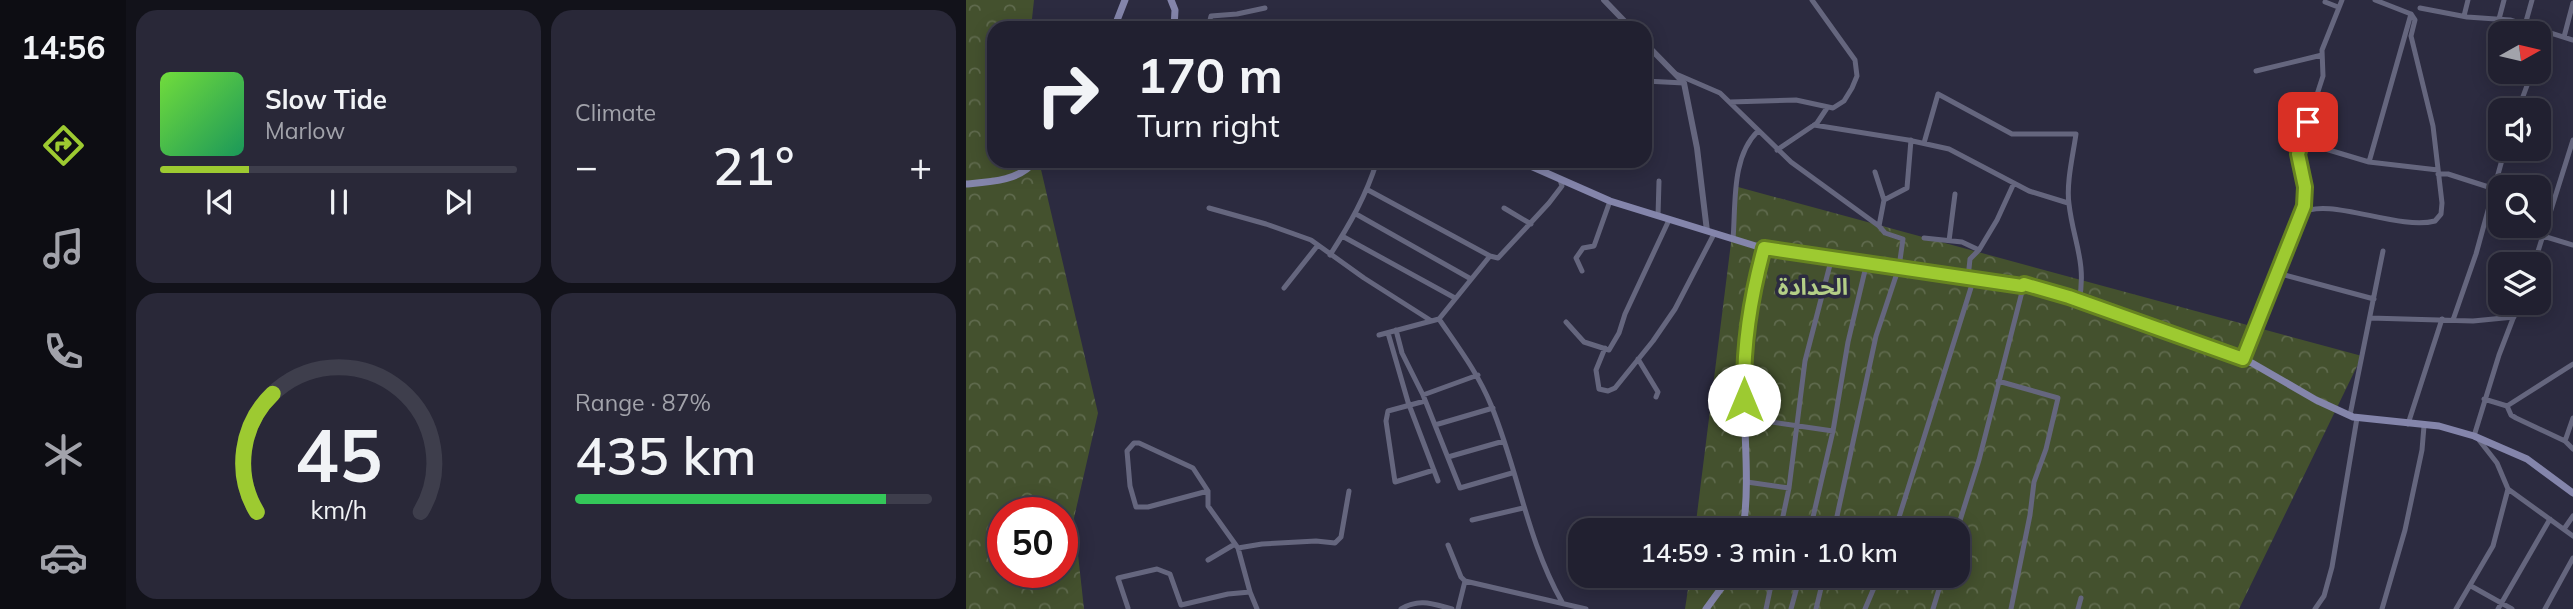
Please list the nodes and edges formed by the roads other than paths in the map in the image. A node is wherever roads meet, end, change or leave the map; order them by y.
1 (1125, 0) edge
2 (1171, 0) edge
3 (1604, 0) edge
4 (1812, 0) edge
5 (2342, 0) edge
6 (2375, 0) edge
7 (2468, 0) edge
8 (2504, 0) edge
9 (2532, 0) edge
10 (2325, 2) dead end
11 (2573, 3) edge
12 (2338, 7) junction
13 (1265, 8) dead end
14 (2420, 8) dead end
15 (2411, 14) junction
16 (2464, 16) junction
17 (2499, 19) junction
18 (1117, 21) edge
19 (1174, 21) edge
20 (1210, 21) edge
21 (1624, 21) edge
22 (2508, 21) edge
23 (2526, 21) edge
24 (2552, 33) edge
25 (2564, 37) junction
26 (2573, 40) edge
27 (1652, 50) edge
28 (2322, 55) junction
29 (2256, 71) dead end
30 (1676, 74) junction
31 (1652, 81) edge
32 (1684, 83) junction
33 (1730, 102) junction
34 (1827, 108) junction
35 (1814, 125) junction
36 (1758, 131) junction
37 (1910, 140) junction
38 (2573, 140) edge
39 (2302, 142) junction
40 (1924, 143) junction
41 (1777, 150) junction
42 (2369, 162) junction
43 (1029, 168) edge
44 (1375, 168) edge
45 (1543, 168) edge
46 (1875, 172) dead end
47 (2438, 172) junction
48 (1560, 180) junction
49 (1659, 181) dead end
50 (2014, 183) junction
51 (966, 184) edge
52 (2488, 186) edge
53 (1368, 190) junction
54 (1955, 194) dead end
55 (1884, 200) junction
56 (1610, 201) junction
57 (2068, 203) junction
58 (2552, 206) joint
59 (2488, 207) edge
60 (1209, 208) dead end
61 (1504, 208) dead end
62 (2551, 209) edge
63 (1356, 214) junction
64 (2300, 214) junction
65 (1658, 216) junction
66 (1669, 220) junction
67 (1531, 224) junction
68 (1879, 226) junction
69 (1711, 232) junction
70 (1342, 236) junction
71 (1924, 238) dead end
72 (2550, 238) edge
73 (1733, 239) junction
74 (1949, 240) junction
75 (1318, 245) junction
76 (2573, 245) edge
77 (1764, 248) junction
78 (1979, 250) junction
79 (2383, 251) dead end
80 (1330, 255) junction
81 (1490, 256) junction
82 (1832, 257) junction
83 (1867, 262) junction
84 (1899, 267) junction
85 (1582, 271) dead end
86 (2277, 273) junction
87 (1971, 278) junction
88 (1471, 279) junction
89 (2024, 284) junction
90 (1284, 288) dead end
91 (1455, 298) junction
92 (2374, 299) junction
93 (2079, 301) junction
94 (2514, 317) joint
95 (1439, 318) junction
96 (2370, 318) junction
97 (1430, 320) junction
98 (2442, 320) junction
99 (2452, 320) junction
100 (1566, 321) dead end
101 (1396, 330) junction
102 (1388, 333) junction
103 (1379, 335) dead end
104 (1605, 348) junction
105 (1638, 359) junction
106 (2243, 359) junction
107 (2573, 364) edge
108 (1478, 375) junction
109 (1998, 382) junction
110 (1656, 397) dead end
111 (1424, 398) junction
112 (2484, 399) junction
113 (1409, 405) junction
114 (2507, 406) junction
115 (1493, 408) junction
116 (2353, 417) junction
117 (1744, 418) junction
118 (2573, 418) edge
119 (1796, 424) junction
120 (2408, 424) junction
121 (1435, 425) junction
122 (2424, 426) junction
123 (1833, 431) junction
124 (2476, 436) junction
125 (1504, 441) junction
126 (2565, 441) junction
127 (2573, 449) edge
128 (2508, 450) junction
129 (1448, 457) junction
130 (2497, 463) junction
131 (1434, 470) junction
132 (1513, 473) junction
133 (1438, 481) dead end
134 (1746, 482) junction
135 (1789, 488) junction
136 (2508, 489) junction
137 (1208, 491) junction
138 (1349, 491) dead end
139 (2573, 493) edge
140 (1523, 508) junction
141 (2573, 516) edge
142 (1744, 518) edge
143 (1783, 518) edge
144 (1813, 518) edge
145 (1837, 518) edge
146 (1899, 518) edge
147 (1961, 518) edge
148 (2550, 519) junction
149 (1472, 520) dead end
150 (2564, 529) junction
151 (2573, 536) edge
152 (1448, 545) dead end
153 (1237, 546) junction
154 (2573, 558) edge
155 (1209, 561) dead end
156 (1465, 581) junction
157 (2471, 586) junction
158 (1721, 588) edge
159 (1769, 588) edge
160 (1797, 588) edge
161 (1821, 588) edge
162 (1874, 588) edge
163 (1939, 588) edge
164 (1250, 592) junction
165 (2081, 598) dead end
166 (1562, 602) junction
167 (2500, 606) edge
168 (1128, 608) edge
169 (1577, 608) edge
170 (1257, 609) edge
171 (1401, 609) edge
172 (1452, 609) edge
173 (1458, 609) edge
174 (1586, 609) edge
175 (1706, 609) edge
176 (1766, 609) edge
177 (1791, 609) edge
178 (1816, 609) edge
179 (1865, 609) edge
180 (1933, 609) edge
181 (2011, 609) edge
182 (2078, 609) edge
183 (2315, 609) edge
184 (2382, 609) edge
185 (2456, 609) edge
186 (2512, 609) edge
187 (2545, 609) edge

1 - 18 main road
2 - 19 main road
3 - 21 street
4 - 34 street
5 - 12 street
6 - 15 street
7 - 16 street
8 - 17 street
9 - 23 street
10 - 12 street
11 - 25 street
12 - 28 street
13 - 20 street
14 - 16 street
15 - 42 street
15 - 47 street
16 - 17 street
17 - 22 street
24 - 25 street
25 - 26 street
27 - 30 street
28 - 29 street
28 - 39 street
30 - 32 street
30 - 33 street
31 - 32 street
32 - 69 street
33 - 34 street
33 - 36 street
34 - 35 street
35 - 37 street
35 - 41 street
36 - 41 street
36 - 73 street
37 - 40 street
37 - 55 street
38 - 58 street
39 - 42 street
39 - 64 street
40 - 50 street
40 - 57 street
41 - 68 street
42 - 47 street
43 - 51 main road
44 - 53 street
45 - 48 main road
46 - 55 street
47 - 52 street
47 - 64 street
48 - 56 main road
48 - 67 street
49 - 65 street
50 - 57 street
50 - 78 street
53 - 63 street
53 - 81 street
54 - 74 street
55 - 68 street
56 - 65 main road
56 - 85 street
57 - 93 street
58 - 62 street
59 - 99 street
60 - 75 street
61 - 67 street
63 - 70 street
63 - 88 street
64 - 86 street
65 - 66 main road
66 - 69 main road
66 - 104 street
67 - 81 street
68 - 84 street
69 - 73 main road
69 - 105 street
70 - 80 street
70 - 91 street
71 - 74 street
72 - 76 street
73 - 77 main road
74 - 78 street
75 - 80 street
75 - 90 street
77 - 82 main road
77 - 117 main road
78 - 87 street
79 - 92 street
80 - 97 street
81 - 88 street
82 - 83 main road
82 - 119 street
83 - 84 main road
83 - 123 street
84 - 87 main road
84 - 145 street
86 - 92 street
86 - 106 street
87 - 89 main road
87 - 146 street
88 - 91 street
89 - 93 main road
89 - 109 street
91 - 95 street
92 - 96 street
93 - 106 main road
94 - 99 street
94 - 112 street
95 - 97 street
95 - 108 street
96 - 98 street
96 - 116 street
97 - 101 street
98 - 99 street
98 - 120 street
100 - 104 street
101 - 102 street
101 - 111 street
102 - 103 street
102 - 113 street
104 - 105 street
105 - 110 street
106 - 116 main road
107 - 114 street
108 - 111 street
108 - 115 street
109 - 147 street
109 - 181 street
111 - 113 street
111 - 121 street
112 - 114 street
112 - 124 street
113 - 131 street
113 - 131 street
114 - 126 street
115 - 121 street
115 - 125 street
116 - 120 main road
116 - 183 street
117 - 119 street
117 - 134 main road
118 - 126 street
119 - 123 street
119 - 135 street
120 - 122 main road
121 - 129 street
122 - 124 main road
122 - 184 street
123 - 144 street
124 - 128 main road
124 - 130 street
125 - 129 street
125 - 132 street
126 - 127 street
128 - 130 street
128 - 139 main road
129 - 132 street
130 - 136 street
131 - 133 street
132 - 140 street
134 - 135 street
134 - 142 main road
135 - 143 street
136 - 148 street
136 - 157 street
137 - 137 street
137 - 153 street
138 - 153 street
140 - 149 street
140 - 166 street
141 - 150 street
148 - 150 street
148 - 167 street
150 - 151 street
152 - 156 street
153 - 155 street
153 - 164 street
154 - 187 street
156 - 166 street
156 - 173 street
157 - 167 street
157 - 185 street
158 - 175 main road
159 - 176 street
160 - 177 street
161 - 178 street
162 - 179 street
163 - 180 street
164 - 168 street
164 - 170 street
165 - 182 street
166 - 169 street
167 - 186 street
169 - 174 street
171 - 172 street

